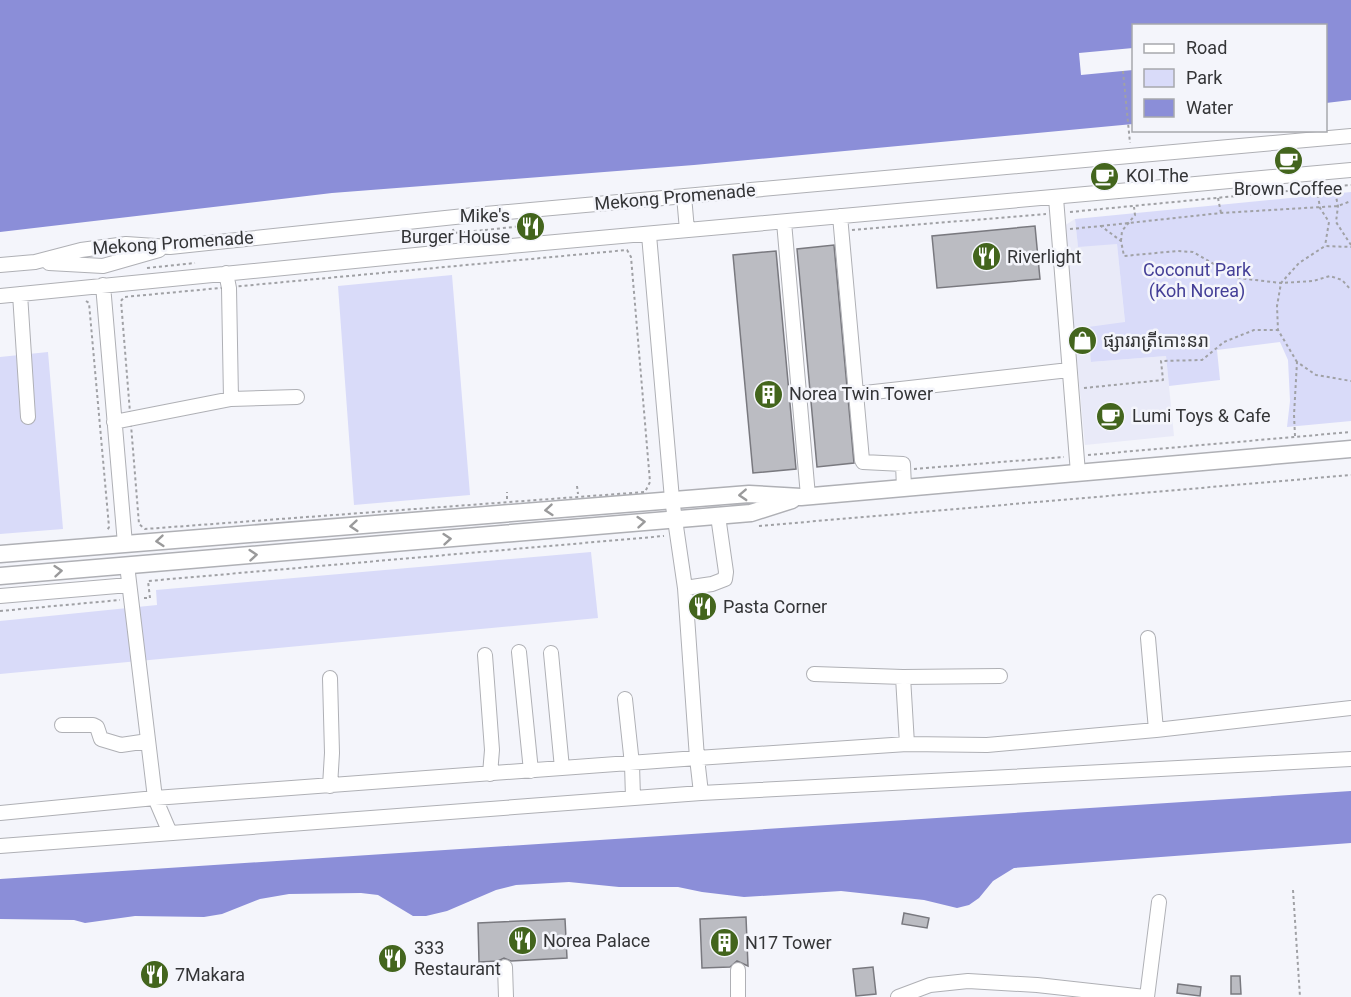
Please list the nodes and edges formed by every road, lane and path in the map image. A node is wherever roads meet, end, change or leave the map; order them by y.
1 (1123, 71) dead end
2 (1351, 136) edge
3 (1131, 157) junction
4 (1351, 170) edge
5 (1351, 185) edge
6 (1334, 187) junction
7 (1317, 189) junction
8 (684, 196) junction
9 (1056, 198) junction
10 (1218, 198) junction
11 (1351, 201) edge
12 (1133, 206) junction
13 (1338, 206) junction
14 (1320, 207) junction
15 (1057, 213) junction
16 (1221, 213) junction
17 (784, 222) junction
18 (840, 224) junction
19 (1130, 224) junction
20 (1101, 226) junction
21 (1070, 229) dead end
22 (687, 230) junction
23 (649, 235) junction
24 (1121, 241) junction
25 (1325, 246) junction
26 (1351, 246) edge
27 (0, 265) edge
28 (226, 273) junction
29 (1281, 283) junction
30 (103, 285) junction
31 (229, 288) junction
32 (1351, 290) edge
33 (20, 294) junction
34 (0, 297) edge
35 (82, 300) dead end
36 (1278, 330) junction
37 (1297, 362) junction
38 (1069, 370) junction
39 (1351, 381) edge
40 (1084, 388) dead end
41 (856, 394) junction
42 (297, 397) dead end
43 (231, 399) junction
44 (28, 417) dead end
45 (131, 419) junction
46 (114, 422) junction
47 (1351, 432) edge
48 (1295, 436) junction
49 (1351, 449) edge
50 (1077, 464) junction
51 (903, 470) junction
52 (577, 486) dead end
53 (904, 488) junction
54 (507, 492) dead end
55 (578, 497) junction
56 (805, 497) junction
57 (672, 499) junction
58 (507, 502) junction
59 (718, 516) junction
60 (674, 519) junction
61 (106, 532) dead end
62 (125, 544) junction
63 (0, 554) edge
64 (127, 565) junction
65 (0, 576) edge
66 (129, 585) junction
67 (685, 588) junction
68 (0, 596) edge
69 (1148, 638) dead end
70 (519, 652) dead end
71 (551, 653) dead end
72 (485, 655) dead end
73 (813, 674) dead end
74 (1000, 676) dead end
75 (330, 678) dead end
76 (903, 678) junction
77 (625, 699) dead end
78 (1351, 708) edge
79 (62, 725) dead end
80 (1156, 730) junction
81 (148, 741) junction
82 (907, 744) junction
83 (697, 758) junction
84 (1351, 759) edge
85 (632, 764) junction
86 (562, 768) junction
87 (531, 771) junction
88 (490, 774) junction
89 (330, 786) junction
90 (701, 793) junction
91 (155, 798) junction
92 (633, 798) junction
93 (0, 813) edge
94 (170, 833) junction
95 (0, 846) edge
96 (1293, 890) dead end
97 (1160, 902) dead end
98 (505, 967) dead end
99 (738, 970) dead end
100 (984, 982) junction
101 (506, 997) edge
102 (738, 997) edge
103 (898, 997) edge
104 (981, 997) edge
105 (1146, 997) edge
106 (1300, 997) edge

1 - 3 path
2 - 3 street, Mekong Promenade
3 - 8 street, Mekong Promenade
4 - 9 street
5 - 6 path
6 - 7 path
6 - 13 path
7 - 10 path
7 - 14 path
8 - 22 street
8 - 27 street, Mekong Promenade
9 - 15 street
9 - 18 street
10 - 12 path
10 - 16 path
11 - 13 path
12 - 15 path
12 - 19 path
13 - 14 path
13 - 26 path
14 - 16 path
14 - 25 path
15 - 18 path
15 - 38 street
16 - 19 path
17 - 18 street
17 - 22 street
17 - 56 street
18 - 41 street
19 - 20 path
19 - 24 path
20 - 21 path
20 - 24 path
22 - 23 street
23 - 28 street
23 - 57 street
24 - 29 path
25 - 26 path
25 - 29 path
28 - 30 street
28 - 31 street
29 - 32 path
29 - 36 path
30 - 33 street
30 - 46 street
31 - 43 street
31 - 45 path
31 - 55 path
33 - 34 street
33 - 44 street
35 - 61 path
36 - 37 path
36 - 40 path
37 - 39 path
37 - 48 path
38 - 41 street
38 - 50 street
41 - 51 street
42 - 43 street
43 - 45 street
45 - 46 street
45 - 58 path
46 - 62 street
47 - 48 path
48 - 50 path
49 - 50 main road
50 - 51 path
50 - 53 main road
51 - 53 street
52 - 55 path
53 - 56 main road
54 - 58 path
55 - 58 path
56 -> 57 main road
56 - 59 main road
57 - 60 street
57 -> 62 main road
59 - 60 main road
59 - 67 street
64 -> 60 main road
60 - 67 street
62 - 63 main road
65 -> 64 main road
64 - 66 street
66 - 68 street
66 - 81 street
67 - 83 street
69 - 80 street
70 - 87 street
71 - 86 street
72 - 88 street
73 - 76 street
74 - 76 street
75 - 89 street
76 - 82 street
77 - 85 street
78 - 80 street
79 - 81 street
80 - 82 street
81 - 91 street
82 - 83 street
83 - 85 street
83 - 90 street
84 - 90 street
85 - 86 street
85 - 92 street
86 - 87 street
87 - 88 street
88 - 89 street
89 - 91 street
90 - 92 street
91 - 93 street
91 - 94 street
92 - 94 street
94 - 95 street
96 - 106 path
97 - 105 street
98 - 101 street
99 - 102 street
100 - 103 street
100 - 104 street
100 - 105 street

